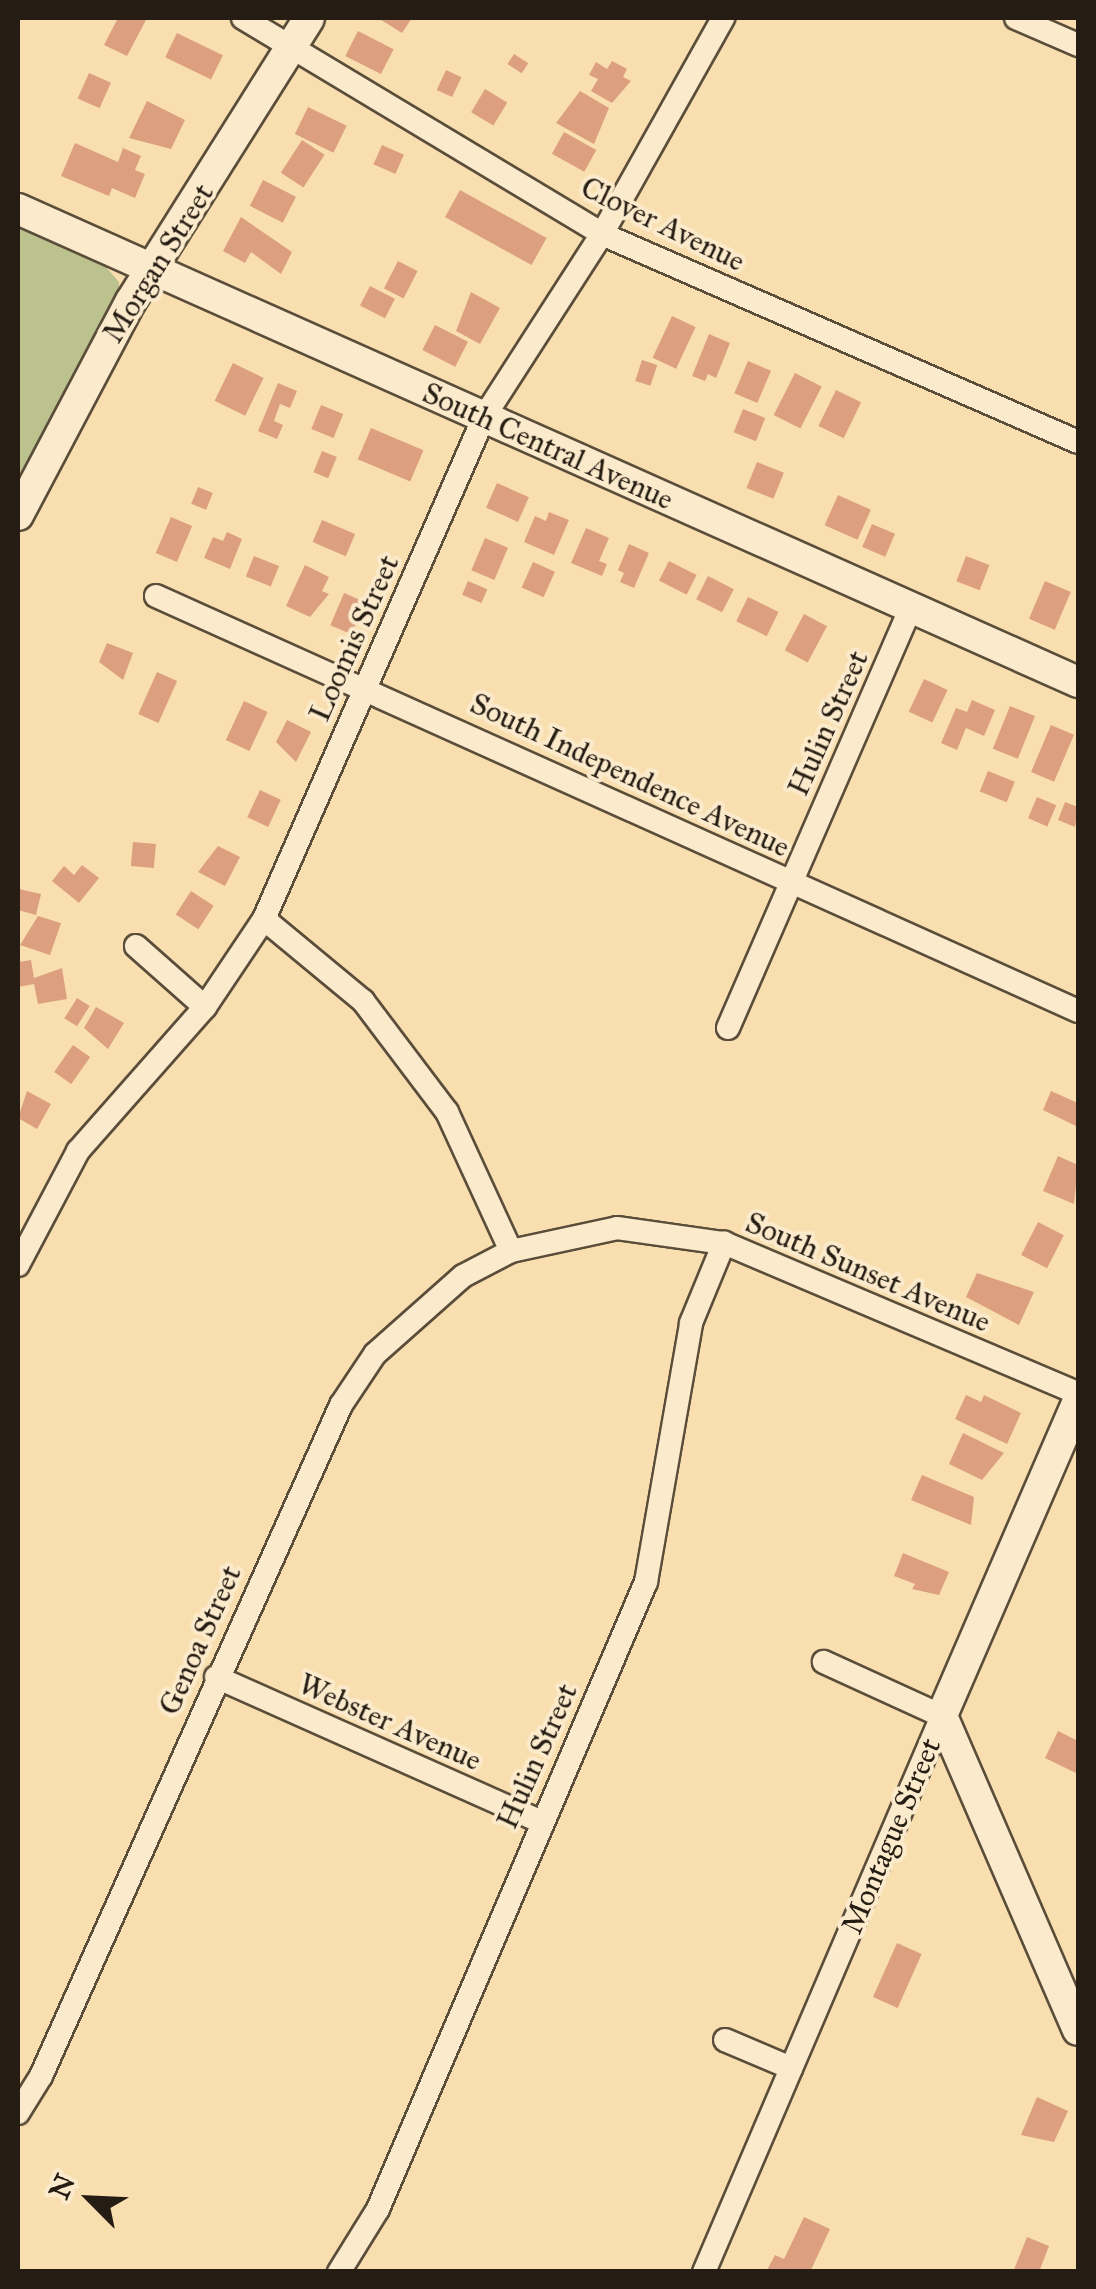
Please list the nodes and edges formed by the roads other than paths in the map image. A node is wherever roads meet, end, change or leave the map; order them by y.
1 (243, 18) edge
2 (309, 18) edge
3 (722, 18) edge
4 (1016, 18) edge
5 (1078, 45) edge
6 (292, 48) junction
7 (18, 209) edge
8 (602, 234) junction
9 (152, 270) junction
10 (484, 417) junction
11 (1078, 442) edge
12 (18, 515) edge
13 (156, 596) dead end
14 (912, 608) junction
15 (1078, 682) edge
16 (366, 686) junction
17 (791, 882) junction
18 (264, 919) junction
19 (136, 946) dead end
20 (205, 1007) junction
21 (1078, 1011) edge
22 (728, 1028) dead end
23 (724, 1243) junction
24 (511, 1251) junction
25 (18, 1266) edge
26 (1078, 1393) edge
27 (1078, 1400) edge
28 (824, 1662) dead end
29 (216, 1677) junction
30 (942, 1716) junction
31 (540, 1821) junction
32 (1078, 2030) edge
33 (725, 2040) dead end
34 (791, 2068) junction
35 (18, 2112) edge
36 (338, 2272) edge
37 (704, 2272) edge

1 - 6 street, Clover Avenue
2 - 6 main road, Morgan Street
3 - 8 street, Loomis Street
4 - 5 street
6 - 8 street, Clover Avenue
6 - 9 main road, Morgan Street
7 - 9 main road, South Central Avenue
8 - 10 street, Loomis Street
8 - 11 street, Clover Avenue
9 - 10 main road, South Central Avenue
9 - 12 main road, Morgan Street
10 - 14 main road, South Central Avenue
10 - 16 street, Loomis Street
13 - 16 street, South Independence Avenue
14 - 15 main road, South Central Avenue
14 - 17 street, Hulin Street
16 - 17 street, South Independence Avenue
16 - 18 street, Loomis Street
17 - 21 street, South Independence Avenue
17 - 22 street, Hulin Street
18 - 20 street, Loomis Street
18 - 24 street
19 - 20 street
20 - 25 street, Loomis Street
23 - 24 street, South Sunset Avenue
23 - 26 street, South Sunset Avenue
23 - 31 street, Hulin Street
24 - 29 street, Genoa Street
27 - 30 main road, Montague Street
28 - 30 street
29 - 31 street, Webster Avenue
29 - 35 street, Genoa Street
30 - 32 main road
30 - 34 street, Montague Street
31 - 36 street, Hulin Street
33 - 34 street
34 - 37 street, Montague Street

